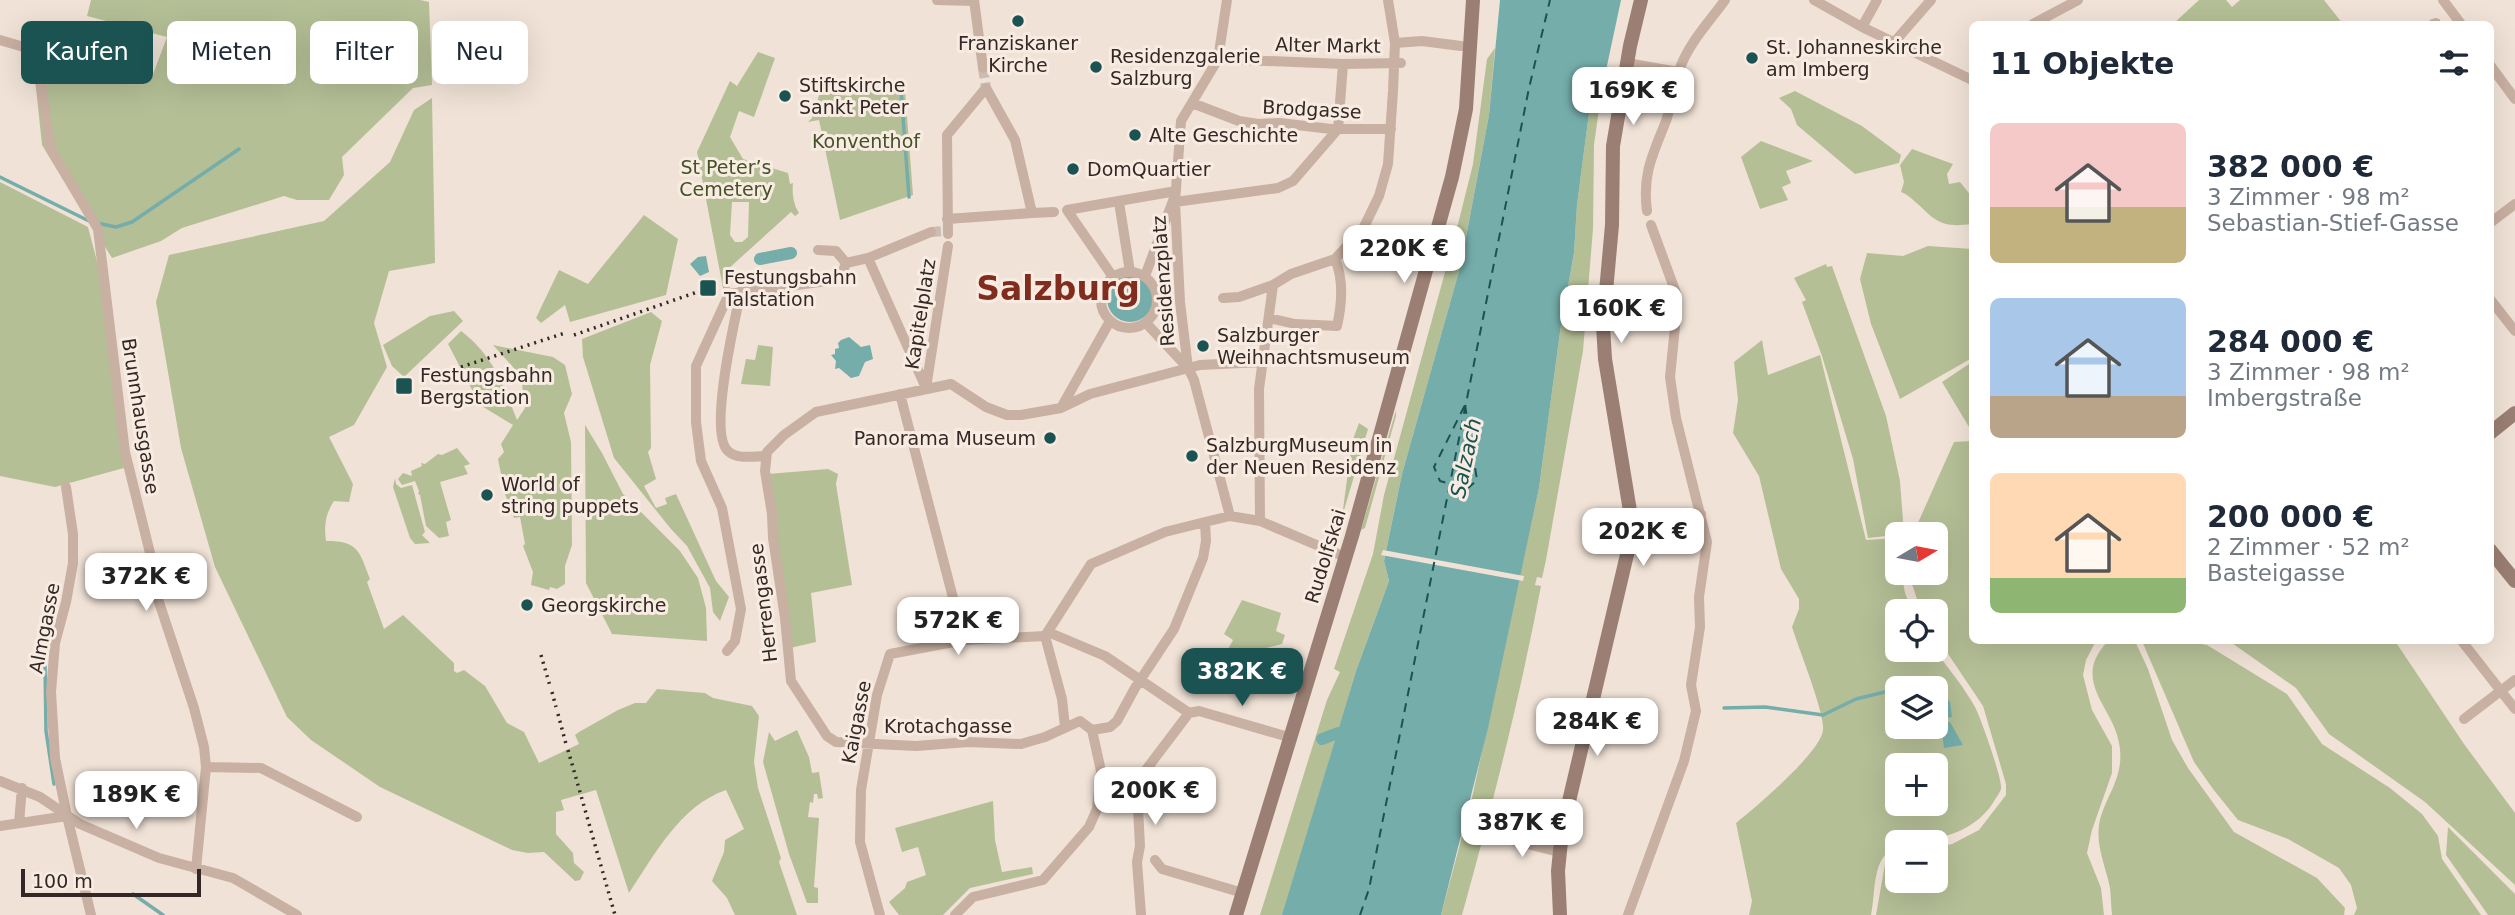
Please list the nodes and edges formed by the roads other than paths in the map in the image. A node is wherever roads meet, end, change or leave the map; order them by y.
1 (937, 0) edge
2 (1227, 0) edge
3 (1388, 0) edge
4 (1474, 0) edge
5 (1641, 0) edge
6 (1725, 0) edge
7 (1814, 0) edge
8 (1877, 0) edge
9 (1930, 0) edge
10 (2078, 0) edge
11 (2443, 0) edge
12 (974, 1) edge
13 (2039, 21) edge
14 (2459, 21) edge
15 (1862, 27) junction
16 (0, 40) edge
17 (1395, 43) junction
18 (1892, 45) junction
19 (1461, 46) dead end
20 (1218, 59) junction
21 (1398, 63) junction
22 (1627, 63) junction
23 (1343, 64) junction
24 (983, 68) tunnel mouth
25 (2494, 70) edge
26 (1678, 72) junction
27 (1969, 76) edge
28 (2515, 99) edge
29 (1192, 103) junction
30 (1338, 129) junction
31 (1391, 130) junction
32 (1176, 196) junction
33 (1119, 202) junction
34 (2515, 204) edge
35 (1647, 211) dead end
36 (1054, 212) dead end
37 (1032, 213) junction
38 (947, 219) junction
39 (2494, 220) edge
40 (1651, 225) dead end
41 (946, 232) dead end
42 (931, 233) tunnel mouth
43 (948, 246) dead end
44 (818, 250) dead end
45 (868, 258) junction
46 (1335, 259) junction
47 (846, 263) junction
48 (1130, 272) junction
49 (1144, 276) junction
50 (1113, 277) junction
51 (1273, 285) junction
52 (741, 292) junction
53 (1223, 298) dead end
54 (2494, 304) edge
55 (1269, 318) junction
56 (1110, 321) junction
57 (1146, 323) junction
58 (2515, 331) edge
59 (1263, 362) junction
60 (1188, 368) junction
61 (926, 388) junction
62 (900, 394) junction
63 (966, 394) joint
64 (1061, 408) junction
65 (2515, 414) edge
66 (2494, 430) edge
67 (765, 456) junction
68 (66, 487) dead end
69 (1701, 514) junction
70 (1230, 516) junction
71 (1209, 521) junction
72 (1260, 521) junction
73 (1633, 529) junction
74 (2494, 555) edge
75 (1345, 557) junction
76 (2515, 581) edge
77 (1047, 634) junction
78 (964, 640) junction
79 (2465, 644) edge
80 (727, 651) dead end
81 (1142, 680) junction
82 (2515, 680) edge
83 (2501, 691) junction
84 (2515, 709) edge
85 (1189, 713) junction
86 (2465, 719) dead end
87 (1065, 727) junction
88 (1092, 730) junction
89 (1292, 738) junction
90 (870, 742) junction
91 (206, 768) junction
92 (0, 781) edge
93 (22, 788) junction
94 (66, 816) junction
95 (357, 817) dead end
96 (19, 823) junction
97 (0, 826) edge
98 (1492, 835) dead end
99 (1559, 852) junction
100 (1155, 860) dead end
101 (196, 869) junction
102 (1243, 893) junction
103 (295, 913) edge
104 (91, 915) edge
105 (880, 915) edge
106 (955, 915) edge
107 (1141, 915) edge
108 (1236, 915) edge
109 (1560, 915) edge
110 (1628, 915) edge

1 - 12 street
2 - 20 street
3 - 17 street, Alter Markt
4 - 75 main road, Rudolfskai
5 - 22 main road
6 - 26 street
7 - 15 street
8 - 15 street
9 - 18 street
10 - 13 street
11 - 14 street
12 - 24 street
15 - 18 street
16 - 91 street, Brunnhausgasse
17 - 19 street
17 - 21 street, Alter Markt
18 - 27 street
20 - 23 street, Alter Markt
20 - 29 street
21 - 23 street, Alter Markt
21 - 31 street
22 - 26 street
22 - 73 main road
23 - 30 street
25 - 28 street
26 - 35 street
29 - 30 street, Brodgasse
29 - 32 street, Residenzplatz
30 - 31 street, Brodgasse
30 - 32 street
31 - 46 street
32 - 33 street, Residenzplatz
32 - 49 street, Residenzplatz
32 - 60 street, Residenzplatz
33 - 48 street, Residenzplatz
33 - 50 street, Residenzplatz
34 - 39 street
36 - 37 street
37 - 38 street
37 - 38 street
38 - 41 street
40 - 69 street
42 - 45 street, Kapitelplatz
43 - 61 street, Kapitelplatz
44 - 47 street
45 - 47 street, Kapitelplatz
45 - 61 street, Kapitelplatz
46 - 51 street
46 - 55 street
47 - 52 street
48 - 49 street, Residenzplatz
48 - 50 street, Residenzplatz
49 - 57 street, Residenzplatz
50 - 56 street
51 - 53 street
51 - 55 street
52 - 67 street
52 - 80 street
54 - 58 street
55 - 59 street
56 - 57 street, Residenzplatz
56 - 64 street
57 - 60 street, Residenzplatz
59 - 60 street
59 - 72 street
60 - 64 street, Residenzplatz
60 - 70 street, Residenzplatz
61 - 62 street, Kapitelplatz
61 - 63 street, Kapitelplatz
62 - 67 street, Kapitelplatz
62 - 78 street
63 - 64 street, Residenzplatz
65 - 66 main road
67 - 90 street, Herrengasse
68 - 94 street, Almgasse
69 - 73 street
69 - 110 street
70 - 71 street
70 - 72 street
71 - 77 street
71 - 81 street
72 - 75 street
73 - 99 main road
74 - 76 main road
75 - 89 main road, Rudolfskai
77 - 78 street, Kaigasse
77 - 81 street
77 - 87 street
78 - 90 street, Kaigasse
79 - 83 street
81 - 85 street
81 - 88 street
82 - 83 street
83 - 84 street
83 - 86 street
85 - 89 street
85 - 107 street
87 - 88 street
87 - 90 street, Krotachgasse
88 - 106 street
89 - 102 main road, Rudolfskai
90 - 105 street, Kaigasse
91 - 95 street
91 - 101 street, Brunnhausgasse
92 - 93 street
93 - 94 street
93 - 96 street
94 - 96 street
94 - 101 street
94 - 104 street, Almgasse
96 - 97 street
98 - 99 street
99 - 109 main road
100 - 102 street
101 - 103 street
102 - 108 main road, Rudolfskai

